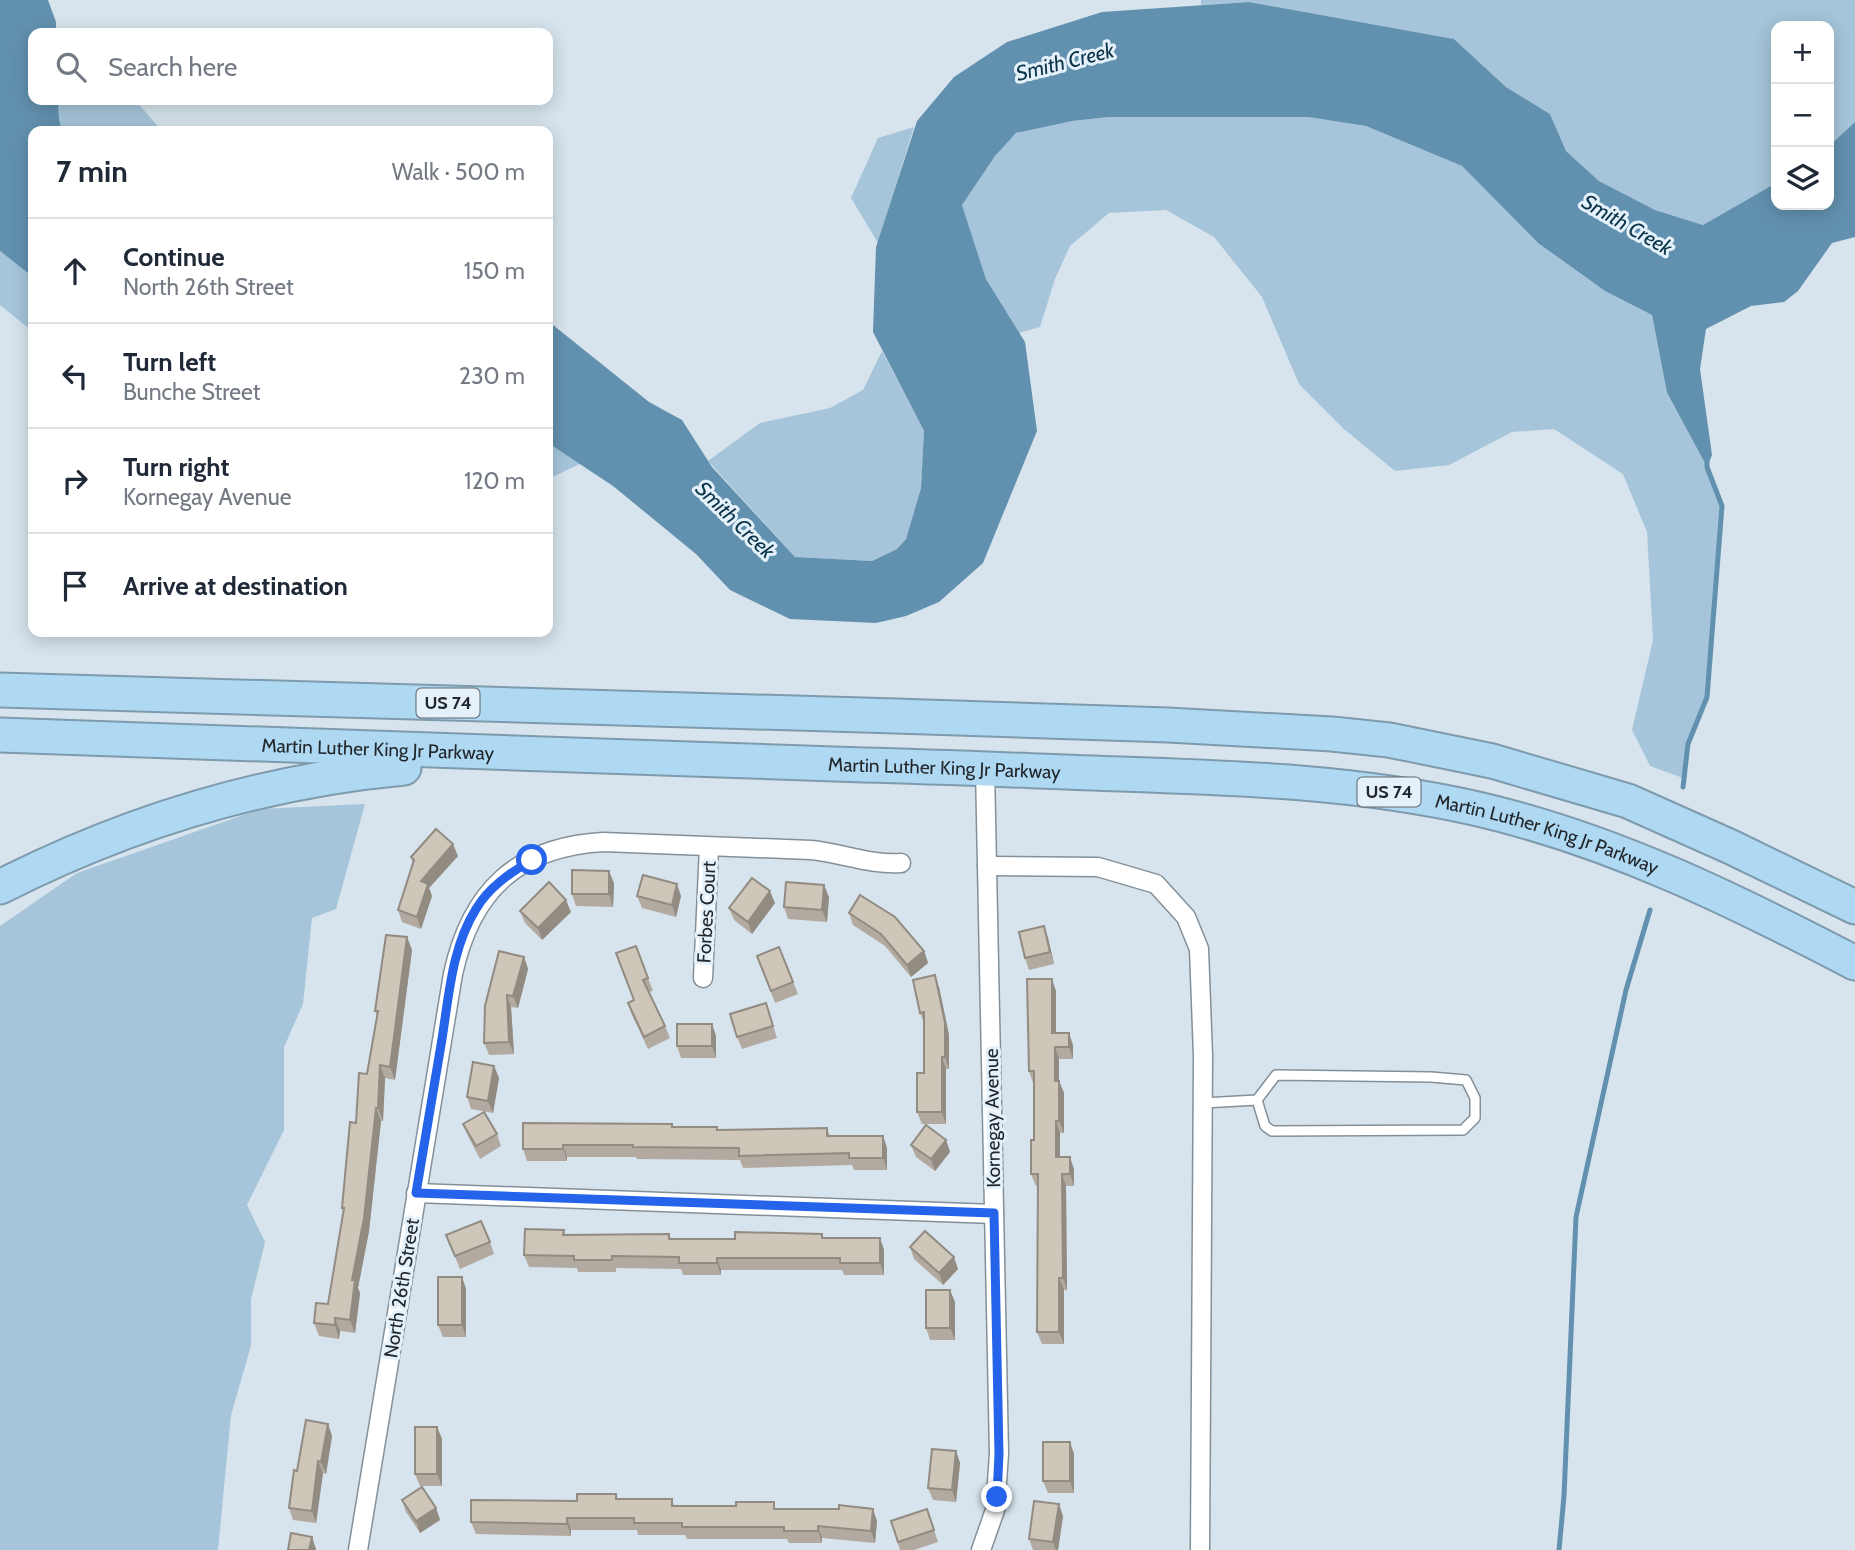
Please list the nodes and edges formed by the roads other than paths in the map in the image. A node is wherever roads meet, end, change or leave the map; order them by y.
1 (0, 690) edge
2 (0, 735) edge
3 (536, 755) junction
4 (985, 768) junction
5 (709, 847) junction
6 (901, 863) dead end
7 (987, 866) junction
8 (0, 887) edge
9 (1855, 907) edge
10 (1855, 963) edge
11 (703, 978) dead end
12 (1257, 1100) junction
13 (1203, 1103) junction
14 (416, 1193) junction
15 (994, 1213) junction
16 (358, 1550) edge
17 (981, 1550) edge
18 (1200, 1550) edge

1 - 9 highway, US 74
2 - 3 highway, Martin Luther King Jr Parkway / US 74
3 - 4 highway, Martin Luther King Jr Parkway / US 74
3 - 8 highway
4 - 7 street, Kornegay Avenue
4 - 10 highway, Martin Luther King Jr Parkway / US 74
5 - 6 street
5 - 11 street, Forbes Court
5 - 14 street, North 26th Street
7 - 13 street
7 - 15 street, Kornegay Avenue
12 - 12 lane
12 - 13 lane
13 - 18 street
14 - 15 street
14 - 16 street, North 26th Street
15 - 17 street, Kornegay Avenue

